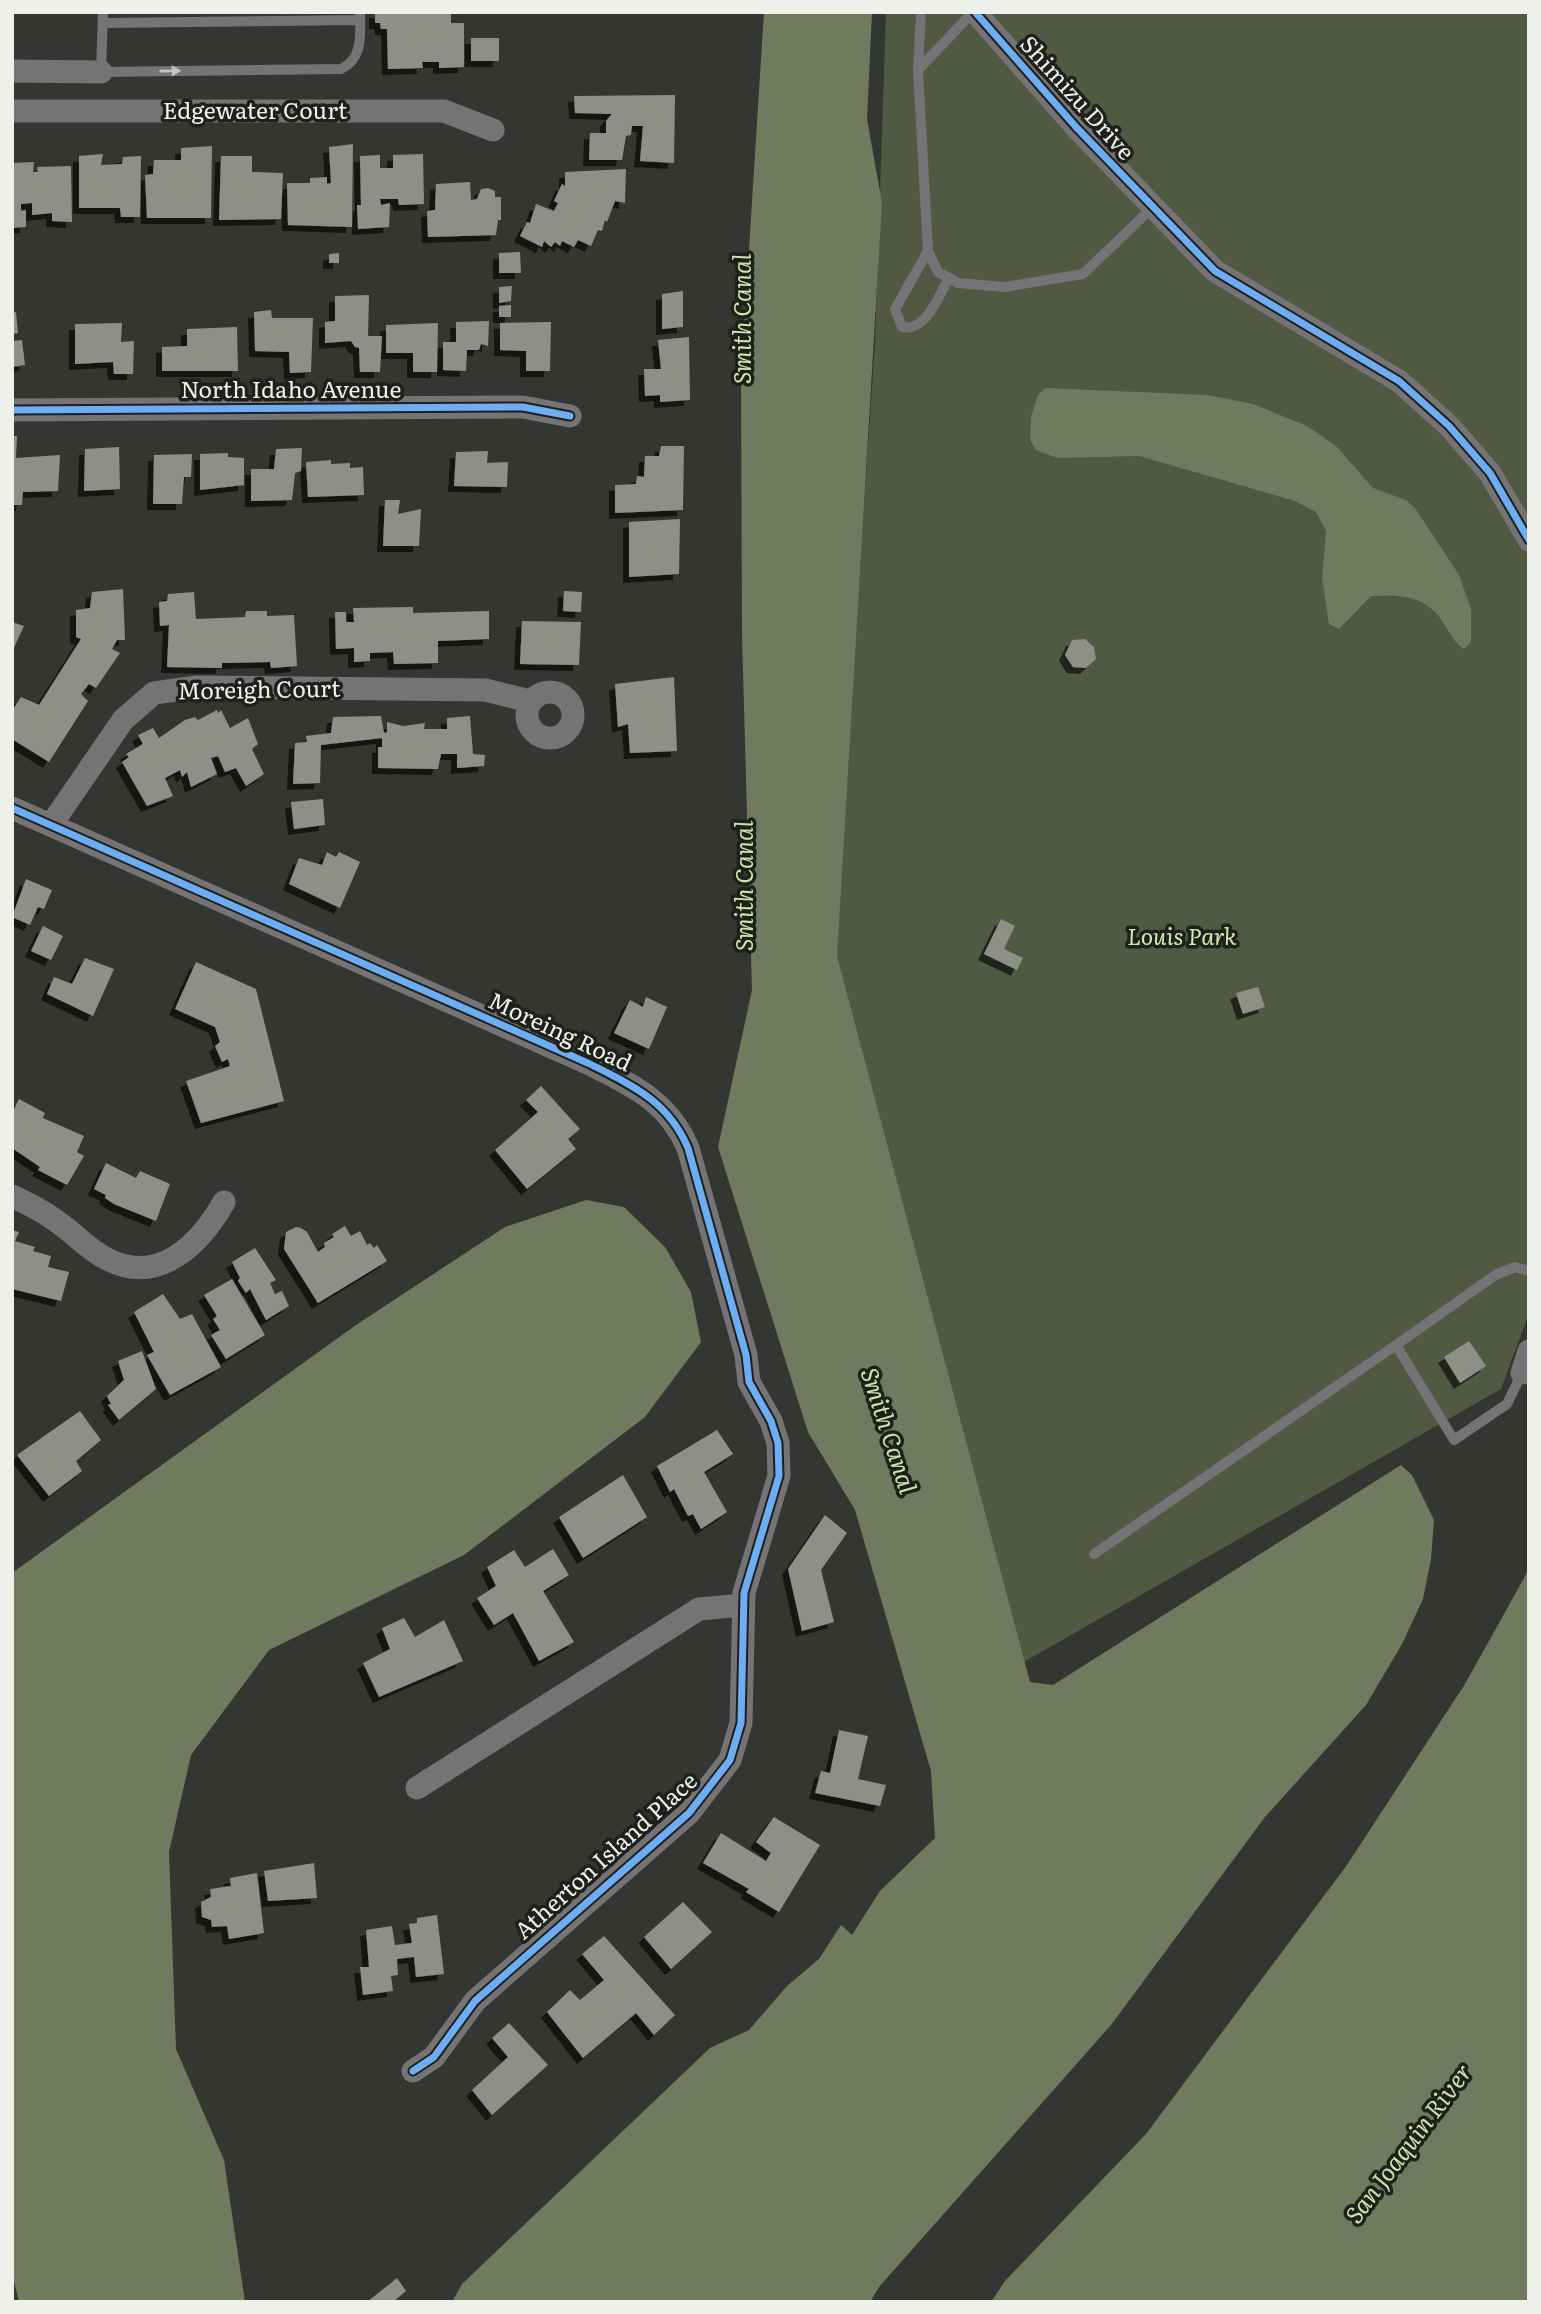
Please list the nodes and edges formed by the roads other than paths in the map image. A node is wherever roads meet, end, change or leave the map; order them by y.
1 (921, 12) edge
2 (974, 12) edge
3 (360, 16) edge
4 (103, 18) edge
5 (12, 71) edge
6 (918, 71) junction
7 (102, 72) junction
8 (12, 111) edge
9 (494, 130) dead end
10 (1152, 208) junction
11 (928, 251) junction
12 (949, 278) junction
13 (12, 410) edge
14 (570, 416) dead end
15 (1529, 540) edge
16 (530, 701) dead end
17 (12, 808) edge
18 (51, 825) junction
19 (12, 1196) edge
20 (224, 1202) dead end
21 (1526, 1270) edge
22 (1396, 1345) junction
23 (1525, 1362) edge
24 (758, 1548) joint
25 (1094, 1554) dead end
26 (742, 1605) junction
27 (417, 1788) dead end
28 (413, 2071) dead end

1 - 6 lane
2 - 6 lane
2 - 10 street, Shimizu Drive
3 - 4 lane
7 -> 3 lane
4 - 7 lane
5 - 7 street
6 - 11 lane
8 - 9 street, Edgewater Court
10 - 12 lane
10 - 15 street, Shimizu Drive
11 - 12 lane
11 - 12 lane
13 - 14 street, North Idaho Avenue
16 - 18 street, Moreigh Court
17 - 18 street, Moreing Road
18 - 24 street, Moreing Road
19 - 20 street
21 - 22 lane
22 - 23 lane
22 - 25 lane
24 - 26 street, Atherton Island Place
26 - 27 street
26 - 28 street, Atherton Island Place

